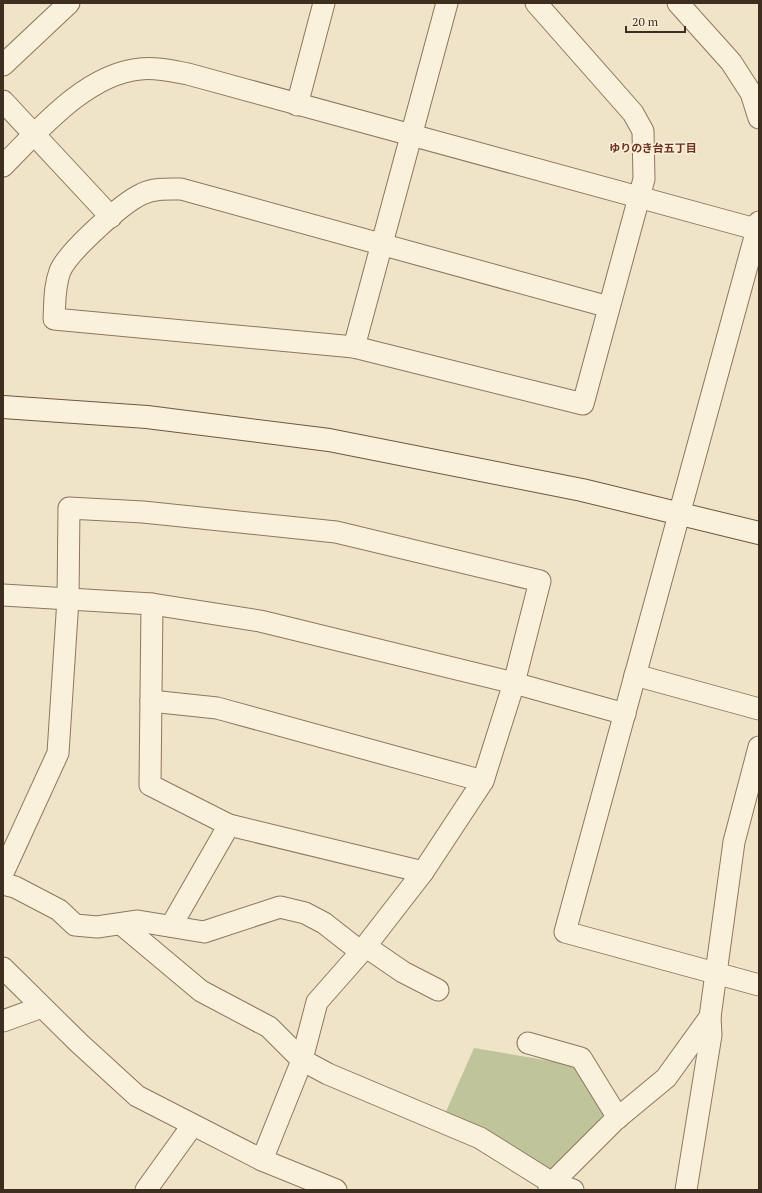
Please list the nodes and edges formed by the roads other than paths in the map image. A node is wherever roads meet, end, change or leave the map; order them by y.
1 (69, 3) edge
2 (324, 3) edge
3 (448, 3) edge
4 (536, 3) edge
5 (678, 3) edge
6 (3, 65) edge
7 (3, 101) edge
8 (297, 105) junction
9 (759, 118) edge
10 (35, 134) junction
11 (411, 135) junction
12 (3, 166) edge
13 (640, 198) junction
14 (111, 217) junction
15 (758, 228) edge
16 (382, 245) junction
17 (609, 307) junction
18 (354, 347) junction
19 (3, 407) edge
20 (681, 513) junction
21 (759, 533) edge
22 (3, 595) edge
23 (68, 599) junction
24 (152, 604) junction
25 (635, 675) junction
26 (514, 683) junction
27 (151, 701) junction
28 (759, 709) edge
29 (625, 714) junction
30 (759, 747) edge
31 (483, 780) junction
32 (229, 825) junction
33 (423, 872) junction
34 (3, 873) edge
35 (3, 884) edge
36 (121, 924) junction
37 (171, 926) junction
38 (363, 949) junction
39 (3, 968) edge
40 (717, 973) junction
41 (759, 985) edge
42 (438, 990) dead end
43 (42, 1007) junction
44 (710, 1017) junction
45 (3, 1021) edge
46 (528, 1043) dead end
47 (302, 1060) junction
48 (618, 1118) junction
49 (192, 1126) junction
50 (262, 1160) junction
51 (551, 1186) edge
52 (146, 1190) edge
53 (336, 1190) edge
54 (573, 1190) edge
55 (686, 1190) edge

1 - 6 street
2 - 8 street
3 - 11 street
4 - 13 street
5 - 9 street
7 - 10 street
8 - 10 street
8 - 11 street
10 - 12 street
10 - 14 street
11 - 13 street
11 - 16 street
13 - 15 street
13 - 17 street
14 - 16 street
14 - 18 street
15 - 20 street
16 - 17 street
16 - 18 street
17 - 18 street
19 - 20 street
20 - 21 street
20 - 25 street
22 - 23 street
23 - 24 street
23 - 26 street
23 - 34 street
24 - 26 street
24 - 27 street
25 - 28 street
25 - 29 street
26 - 29 street
26 - 31 street
27 - 31 street
27 - 32 street
29 - 40 street
30 - 40 street
31 - 33 street
32 - 33 street
32 - 37 street
33 - 38 street
35 - 36 street
36 - 37 street
36 - 47 street
37 - 38 street
38 - 42 street
38 - 47 street
39 - 43 street
40 - 41 street
40 - 44 street
43 - 45 street
43 - 49 street
44 - 48 street
44 - 55 street
46 - 48 street
47 - 50 street
47 - 51 street
48 - 51 street
49 - 50 street
49 - 52 street
50 - 53 street
51 - 54 street

